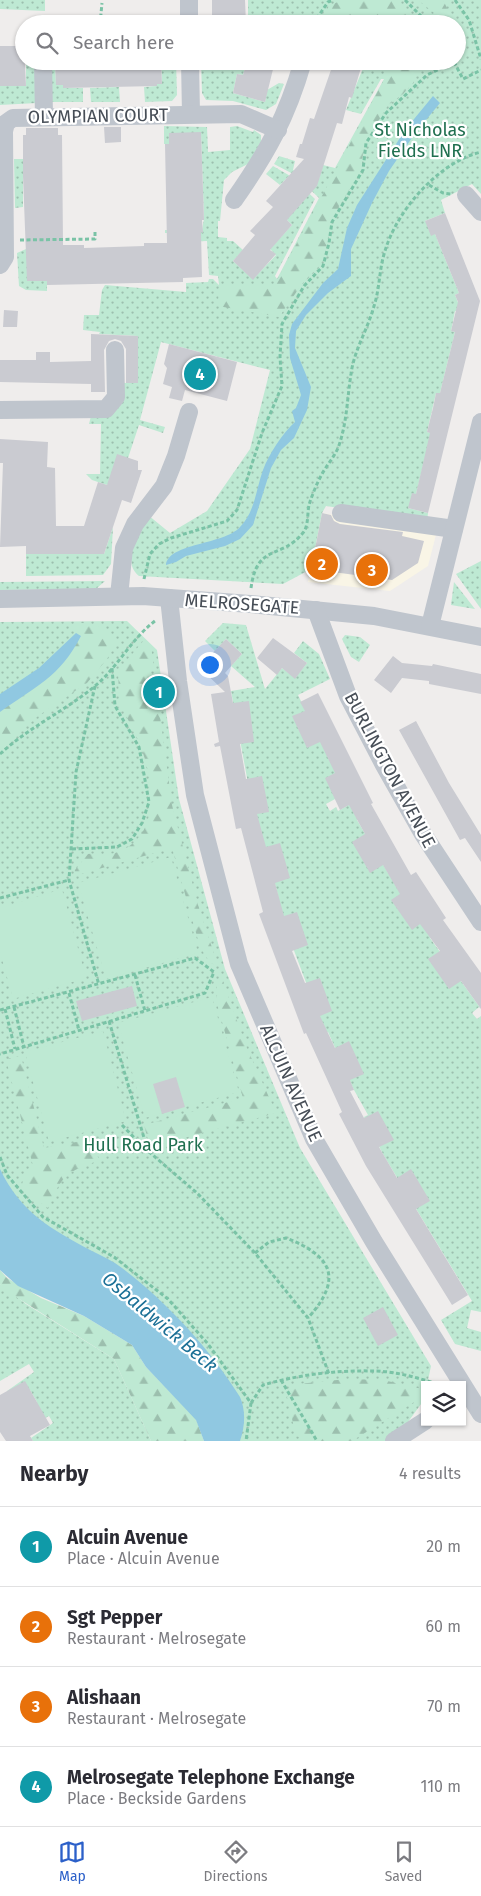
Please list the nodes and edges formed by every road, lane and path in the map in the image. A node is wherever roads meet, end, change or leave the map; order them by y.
1 (189, 0) edge
2 (333, 0) edge
3 (405, 0) edge
4 (455, 0) edge
5 (102, 3) dead end
6 (101, 15) edge
7 (189, 15) edge
8 (319, 15) edge
9 (420, 15) edge
10 (481, 59) edge
11 (43, 70) edge
12 (190, 70) edge
13 (300, 70) edge
14 (437, 70) edge
15 (458, 70) edge
16 (481, 70) edge
17 (191, 114) junction
18 (44, 118) junction
19 (3, 122) edge
20 (278, 130) junction
21 (481, 152) edge
22 (466, 195) dead end
23 (234, 200) dead end
24 (481, 212) edge
25 (95, 232) dead end
26 (5, 240) junction
27 (0, 264) edge
28 (115, 350) dead end
29 (0, 410) edge
30 (189, 412) dead end
31 (481, 422) edge
32 (341, 513) dead end
33 (454, 529) junction
34 (118, 596) junction
35 (143, 596) junction
36 (0, 599) edge
37 (250, 604) junction
38 (170, 605) junction
39 (316, 610) junction
40 (430, 626) junction
41 (481, 637) edge
42 (112, 668) junction
43 (95, 686) junction
44 (0, 754) edge
45 (72, 849) junction
46 (69, 880) junction
47 (0, 898) edge
48 (481, 922) edge
49 (135, 975) junction
50 (99, 985) junction
51 (69, 993) junction
52 (14, 1007) junction
53 (5, 1009) junction
54 (0, 1010) edge
55 (145, 1011) junction
56 (109, 1021) junction
57 (79, 1030) junction
58 (24, 1046) junction
59 (15, 1049) junction
60 (0, 1054) edge
61 (122, 1125) dead end
62 (148, 1151) junction
63 (0, 1157) edge
64 (255, 1252) junction
65 (308, 1318) junction
66 (329, 1374) junction
67 (281, 1380) junction
68 (427, 1381) edge
69 (471, 1392) edge
70 (251, 1404) junction
71 (481, 1414) edge
72 (421, 1424) edge
73 (246, 1441) edge
74 (317, 1441) edge
75 (394, 1441) edge

1 - 7 street
2 - 8 path
3 - 9 path
4 - 10 path
5 - 6 path
11 - 18 street
12 - 17 street, OLYMPIAN COURT
13 - 20 street
14 - 35 path
15 - 16 path
17 - 18 street, OLYMPIAN COURT
17 - 20 street, OLYMPIAN COURT
18 - 19 street, OLYMPIAN COURT
19 - 26 street, OLYMPIAN COURT
20 - 23 street
21 - 37 path
22 - 24 street
25 - 26 path
26 - 27 street, OLYMPIAN COURT
28 - 29 street
30 - 34 street
31 - 33 street
32 - 33 street
33 - 40 street
34 - 35 street, MELROSEGATE
34 - 36 street, MELROSEGATE
35 - 38 street, MELROSEGATE
37 - 38 street, MELROSEGATE
37 - 39 street, MELROSEGATE
38 - 42 path
38 - 69 street, ALCUIN AVENUE
39 - 40 street, MELROSEGATE
39 - 48 street, BURLINGTON AVENUE
40 - 41 street, MELROSEGATE
42 - 43 path
42 - 45 path
43 - 44 path
43 - 45 path
45 - 46 path
46 - 47 path
46 - 50 path
49 - 50 path
49 - 55 path
49 - 55 path
50 - 51 path
51 - 52 path
51 - 57 path
52 - 53 path
52 - 58 path
53 - 54 path
53 - 59 path
55 - 56 path
56 - 57 path
56 - 62 path
57 - 58 path
58 - 59 path
59 - 60 path
61 - 62 path
62 - 64 path
63 - 70 path
64 - 65 path
64 - 65 path
65 - 66 path
66 - 67 path
66 - 68 path
67 - 70 path
67 - 74 path
69 - 71 street, ALCUIN AVENUE
70 - 73 path
72 - 75 street

